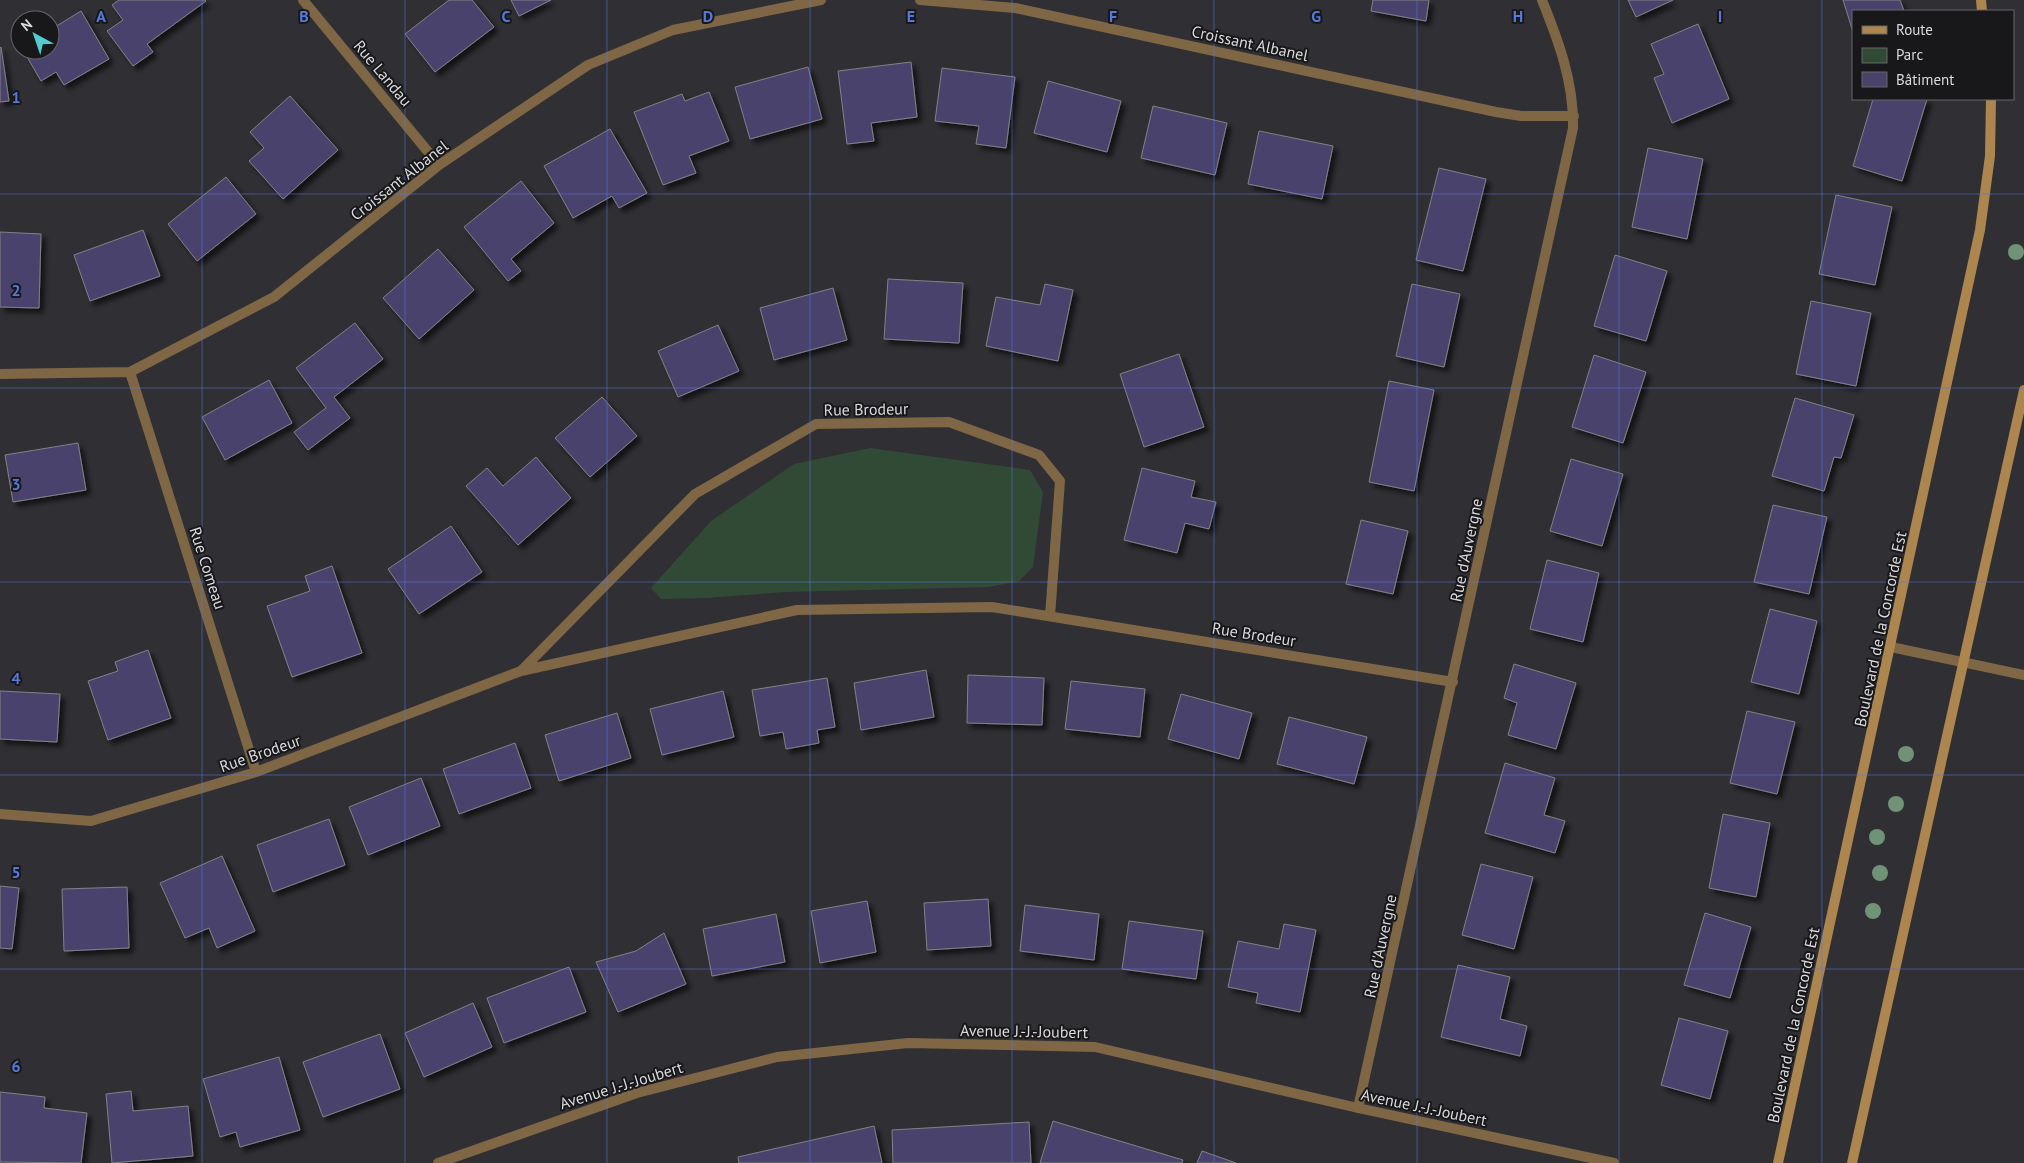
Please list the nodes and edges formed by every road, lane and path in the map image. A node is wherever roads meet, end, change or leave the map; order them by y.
1 (303, 0) edge
2 (821, 0) edge
3 (920, 0) edge
4 (1542, 0) edge
5 (1991, 100) edge
6 (1574, 116) junction
7 (439, 165) junction
8 (130, 372) junction
9 (0, 374) edge
10 (2024, 390) edge
11 (1050, 616) junction
12 (1891, 646) junction
13 (1962, 662) junction
14 (520, 671) junction
15 (2024, 675) edge
16 (1453, 682) junction
17 (256, 772) junction
18 (0, 814) edge
19 (1358, 1108) junction
20 (438, 1163) edge
21 (1614, 1163) edge
22 (1778, 1163) edge
23 (1852, 1163) edge

1 - 7 street, Rue Landau
2 - 7 street, Croissant Albanel
3 - 6 street, Croissant Albanel
4 - 6 street, Rue d'Auvergne
5 - 12 street, Boulevard de la Concorde Est
6 - 16 street, Rue d'Auvergne
7 - 8 street, Croissant Albanel
8 - 9 street, Croissant Albanel
8 - 17 street, Rue Comeau
10 - 13 street
11 - 14 street, Rue Brodeur
11 - 14 street, Rue Brodeur
11 - 16 street, Rue Brodeur
12 - 13 street
12 - 22 street, Boulevard de la Concorde Est
13 - 15 street
13 - 23 street
14 - 17 street, Rue Brodeur
16 - 19 street, Rue d'Auvergne
17 - 18 street, Rue Brodeur
19 - 20 street, Avenue J.-J.-Joubert
19 - 21 street, Avenue J.-J.-Joubert

